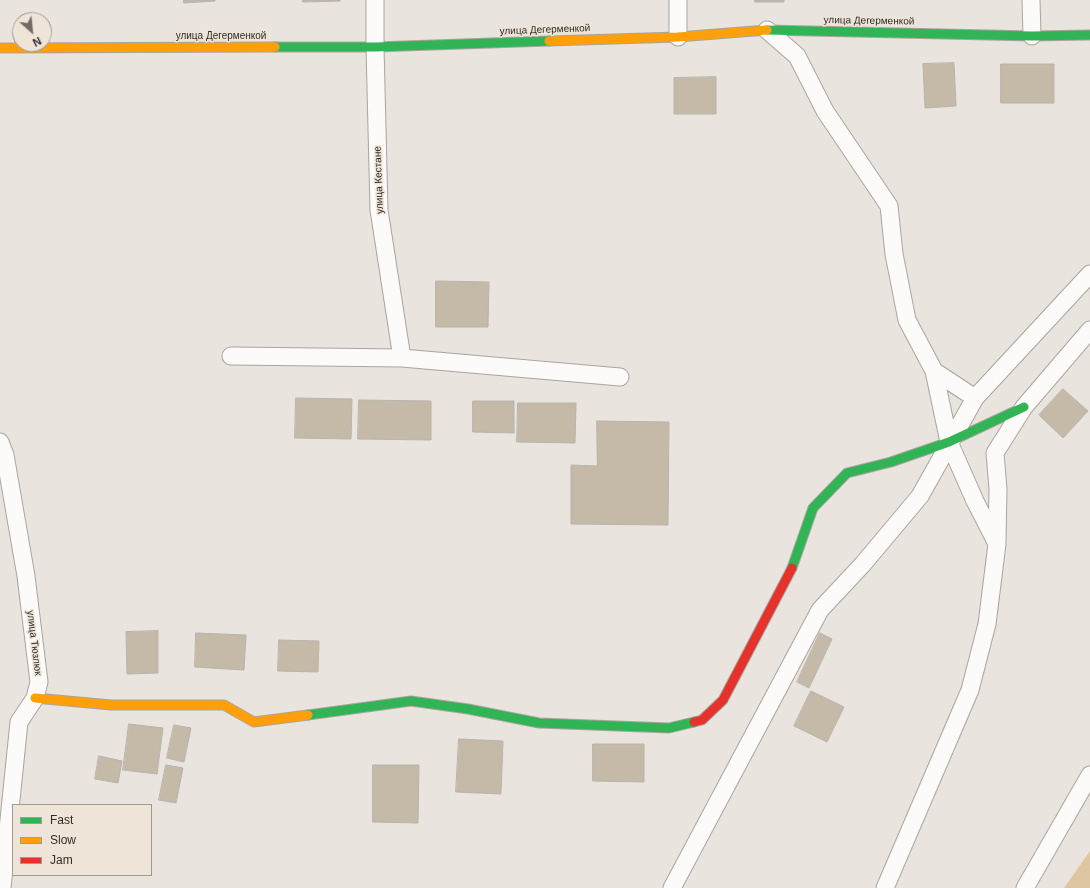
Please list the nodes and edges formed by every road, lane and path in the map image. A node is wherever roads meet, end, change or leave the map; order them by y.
1 (375, 0) edge
2 (678, 0) edge
3 (1031, 0) edge
4 (767, 30) junction
5 (1090, 35) edge
6 (1032, 36) junction
7 (678, 37) junction
8 (374, 46) junction
9 (0, 48) edge
10 (1090, 274) edge
11 (1090, 330) edge
12 (231, 356) dead end
13 (402, 358) junction
14 (934, 371) junction
15 (620, 377) dead end
16 (975, 398) junction
17 (1024, 407) junction
18 (0, 442) edge
19 (949, 442) junction
20 (997, 544) junction
21 (35, 698) junction
22 (1090, 775) edge
23 (2, 888) edge
24 (672, 888) edge
25 (885, 888) edge
26 (1025, 888) edge

1 - 8 street, улица Кестане
2 - 7 street
3 - 6 street
4 - 6 street, улица Дегерменкой
4 - 7 street, улица Дегерменкой
4 - 14 street
5 - 6 street, улица Дегерменкой
7 - 8 street, улица Дегерменкой
8 - 9 street, улица Дегерменкой
8 - 13 street, улица Кестане
10 - 16 street
11 - 17 street
12 - 13 street
13 - 15 street
14 - 16 street
14 - 19 street
16 - 19 street
17 - 19 street
17 - 20 street
18 - 21 street, улица Тюзлюк
19 - 20 street
19 - 21 street
19 - 24 street
20 - 25 street
21 - 23 street, улица Тюзлюк
22 - 26 street

